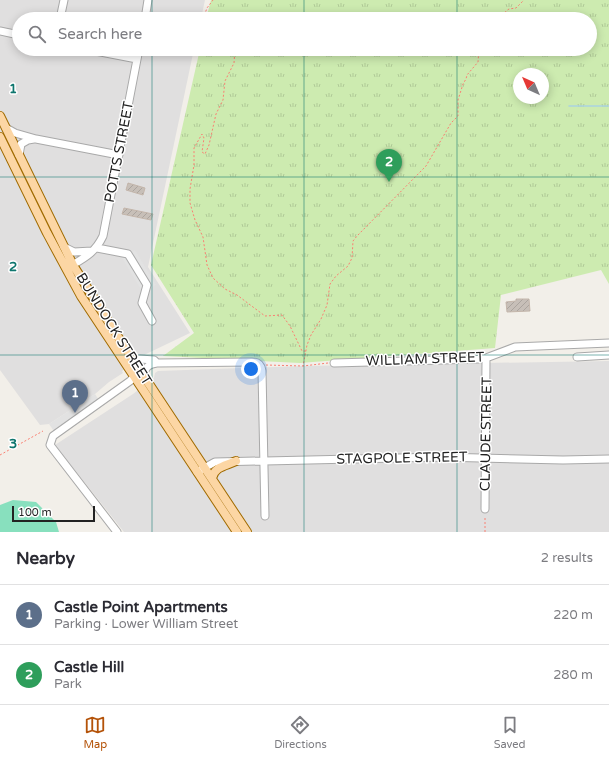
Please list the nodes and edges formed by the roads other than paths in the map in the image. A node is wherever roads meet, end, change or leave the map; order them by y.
1 (64, 0) edge
2 (148, 0) edge
3 (61, 12) edge
4 (146, 12) edge
5 (0, 31) edge
6 (12, 34) edge
7 (121, 56) edge
8 (138, 56) edge
9 (137, 59) junction
10 (0, 116) edge
11 (6, 128) junction
12 (0, 137) edge
13 (36, 139) junction
14 (19, 155) junction
15 (119, 155) junction
16 (64, 246) junction
17 (95, 249) junction
18 (73, 264) junction
19 (65, 269) junction
20 (152, 321) dead end
21 (609, 343) edge
22 (609, 355) edge
23 (577, 357) dead end
24 (486, 358) junction
25 (140, 359) dead end
26 (334, 362) road end
27 (156, 363) junction
28 (141, 373) junction
29 (134, 378) junction
30 (485, 457) junction
31 (609, 459) edge
32 (236, 461) junction
33 (264, 461) junction
34 (201, 469) junction
35 (212, 478) junction
36 (485, 509) road end
37 (265, 516) dead end
38 (117, 532) edge
39 (237, 532) edge
40 (247, 532) edge

1 - 3 street
2 - 4 street
5 - 6 street
7 - 9 street
8 - 9 street, POTTS STREET
9 - 15 street, POTTS STREET
10 - 11 main road, BUNDOCK STREET
11 - 13 street
11 - 14 main road, BUNDOCK STREET
12 - 19 main road, BUNDOCK STREET
13 - 14 street
13 - 15 street
14 - 16 main road, BUNDOCK STREET
15 - 17 street, POTTS STREET
16 - 17 street
16 - 18 main road, BUNDOCK STREET
17 - 18 street
17 - 20 street
18 - 19 street
18 - 28 main road, BUNDOCK STREET
19 - 29 main road, BUNDOCK STREET
21 - 24 street, WILLIAM STREET
22 - 23 street
24 - 26 street, WILLIAM STREET
24 - 30 street, CLAUDE STREET
25 - 27 street
27 - 28 street
27 - 33 street
28 - 29 street
28 - 34 main road, BUNDOCK STREET
29 - 34 main road, BUNDOCK STREET
29 - 38 street
30 - 31 street, STAGPOLE STREET
30 - 33 street, STAGPOLE STREET
30 - 36 street, CLAUDE STREET
32 - 33 street, STAGPOLE STREET
32 - 34 street, STAGPOLE STREET
32 - 35 main road
33 - 37 street
34 - 35 main road, BUNDOCK STREET
34 - 39 main road, BUNDOCK STREET
35 - 40 main road, BUNDOCK STREET

